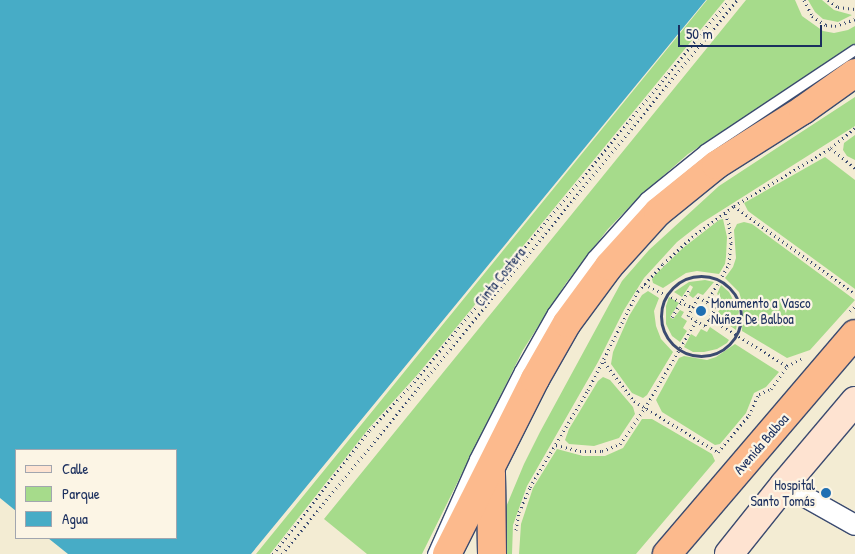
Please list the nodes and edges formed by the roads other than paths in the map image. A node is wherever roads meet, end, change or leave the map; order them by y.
1 (855, 50) edge
2 (855, 73) edge
3 (852, 323) edge
4 (855, 401) edge
5 (491, 466) junction
6 (784, 485) junction
7 (855, 525) edge
8 (433, 554) edge
9 (447, 554) edge
10 (492, 554) edge
11 (667, 554) edge
12 (729, 554) edge

1 - 8 lane
2 - 5 highway
3 - 11 highway, Avenida Balboa
4 - 6 main road
5 - 9 highway
5 - 10 highway
6 - 7 street
6 - 12 main road

